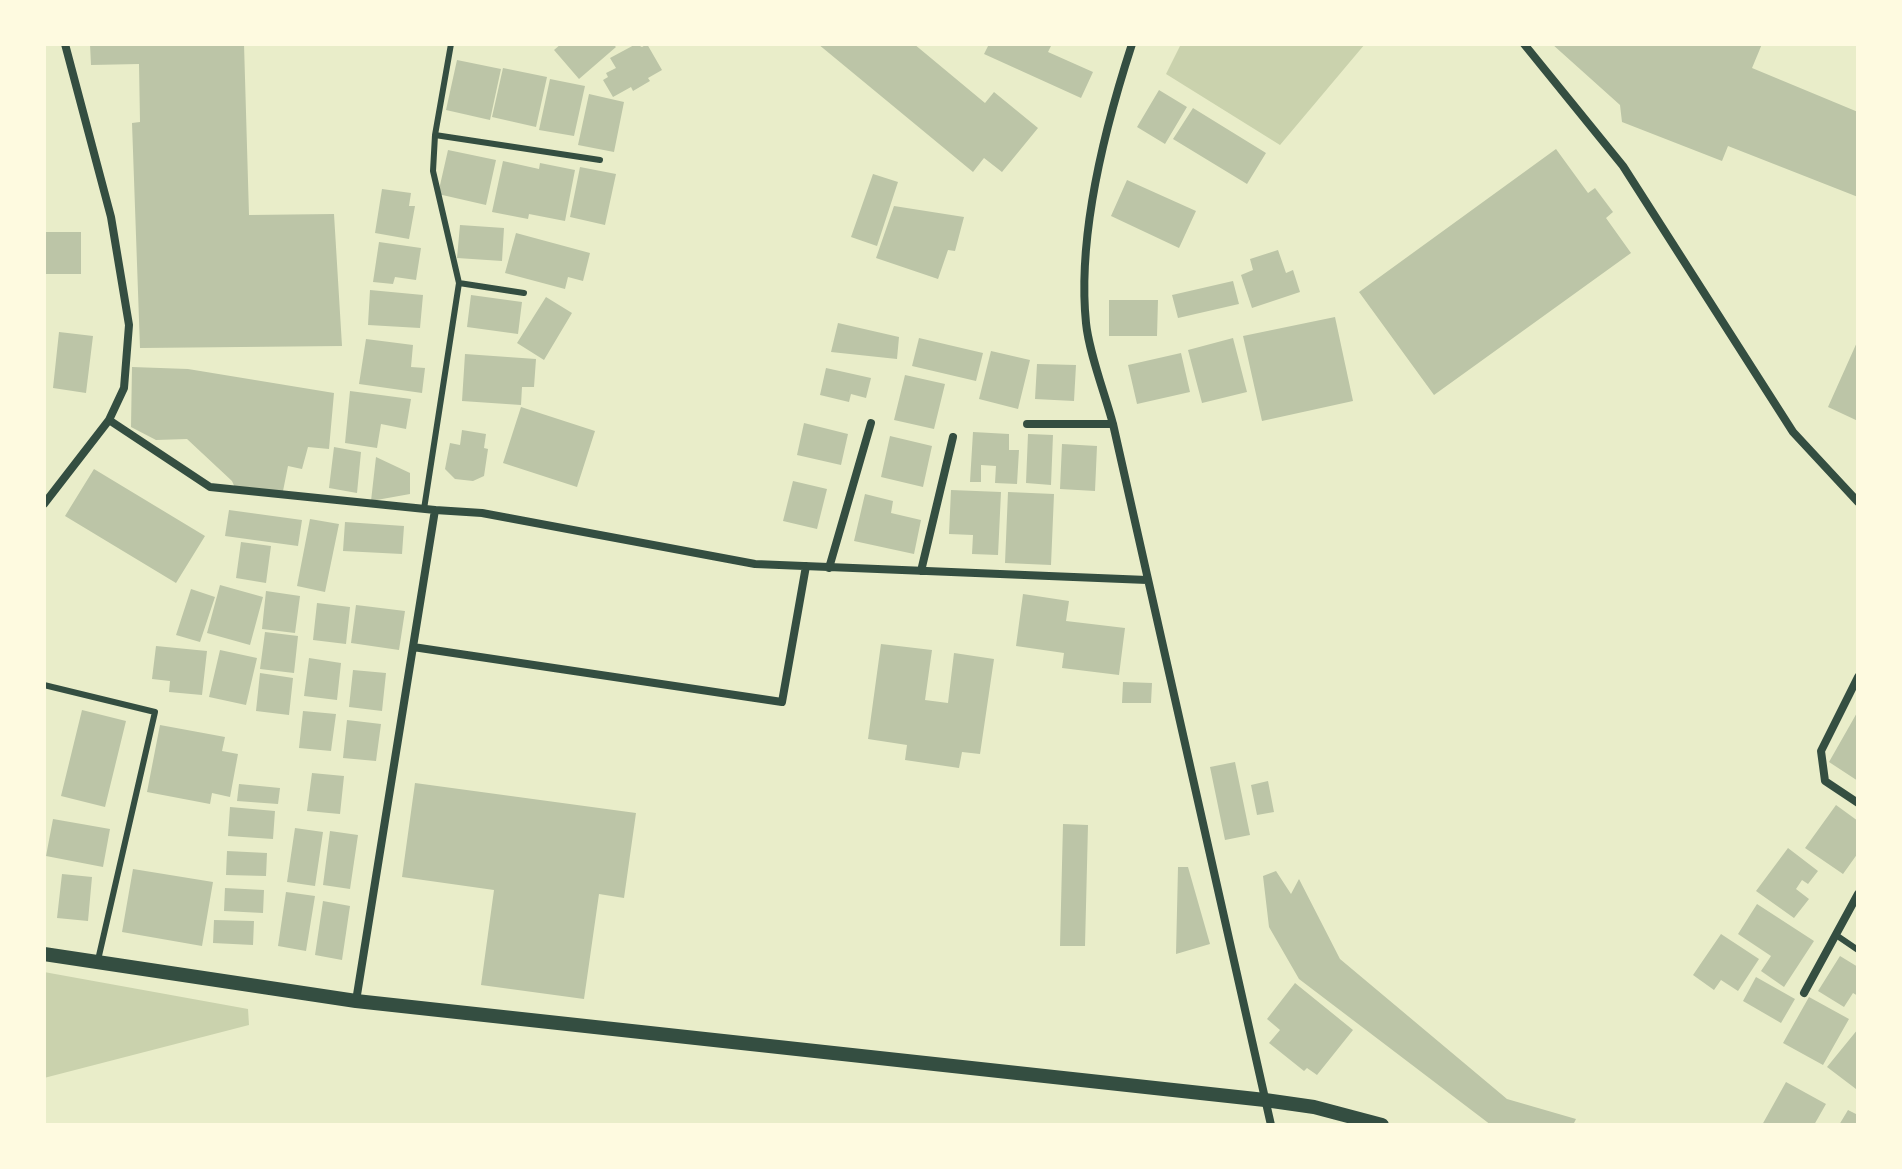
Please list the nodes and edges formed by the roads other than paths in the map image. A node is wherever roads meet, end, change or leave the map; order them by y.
1 (65, 44) edge
2 (451, 44) edge
3 (1132, 44) edge
4 (1524, 44) edge
5 (435, 135) junction
6 (600, 160) dead end
7 (459, 283) junction
8 (524, 293) dead end
9 (109, 420) junction
10 (871, 423) dead end
11 (1027, 424) dead end
12 (1113, 424) junction
13 (953, 437) dead end
14 (1858, 502) edge
15 (44, 504) edge
16 (424, 509) junction
17 (435, 510) junction
18 (806, 566) junction
19 (829, 568) junction
20 (921, 571) junction
21 (1147, 580) junction
22 (413, 647) junction
23 (1858, 677) edge
24 (44, 685) edge
25 (1858, 803) edge
26 (1858, 894) edge
27 (1836, 935) junction
28 (1858, 950) edge
29 (44, 954) edge
30 (97, 963) junction
31 (1804, 993) dead end
32 (356, 1001) junction
33 (1265, 1100) junction
34 (1271, 1125) edge
35 (1382, 1125) edge

1 - 9 street
2 - 5 lane
3 - 12 street
4 - 14 street
5 - 6 lane
5 - 7 lane
7 - 8 lane
7 - 16 lane
9 - 15 street
9 - 16 street
10 - 19 street
11 - 12 street
12 - 21 street
13 - 20 street
16 - 17 street
17 - 18 street
17 - 22 street
18 - 19 street
18 - 22 street
19 - 20 street
20 - 21 street
21 - 33 street
22 - 32 street
23 - 25 street
24 - 30 lane
26 - 27 street
27 - 28 lane
27 - 31 street
29 - 30 street
30 - 32 street
32 - 33 street
33 - 34 street
33 - 35 street

